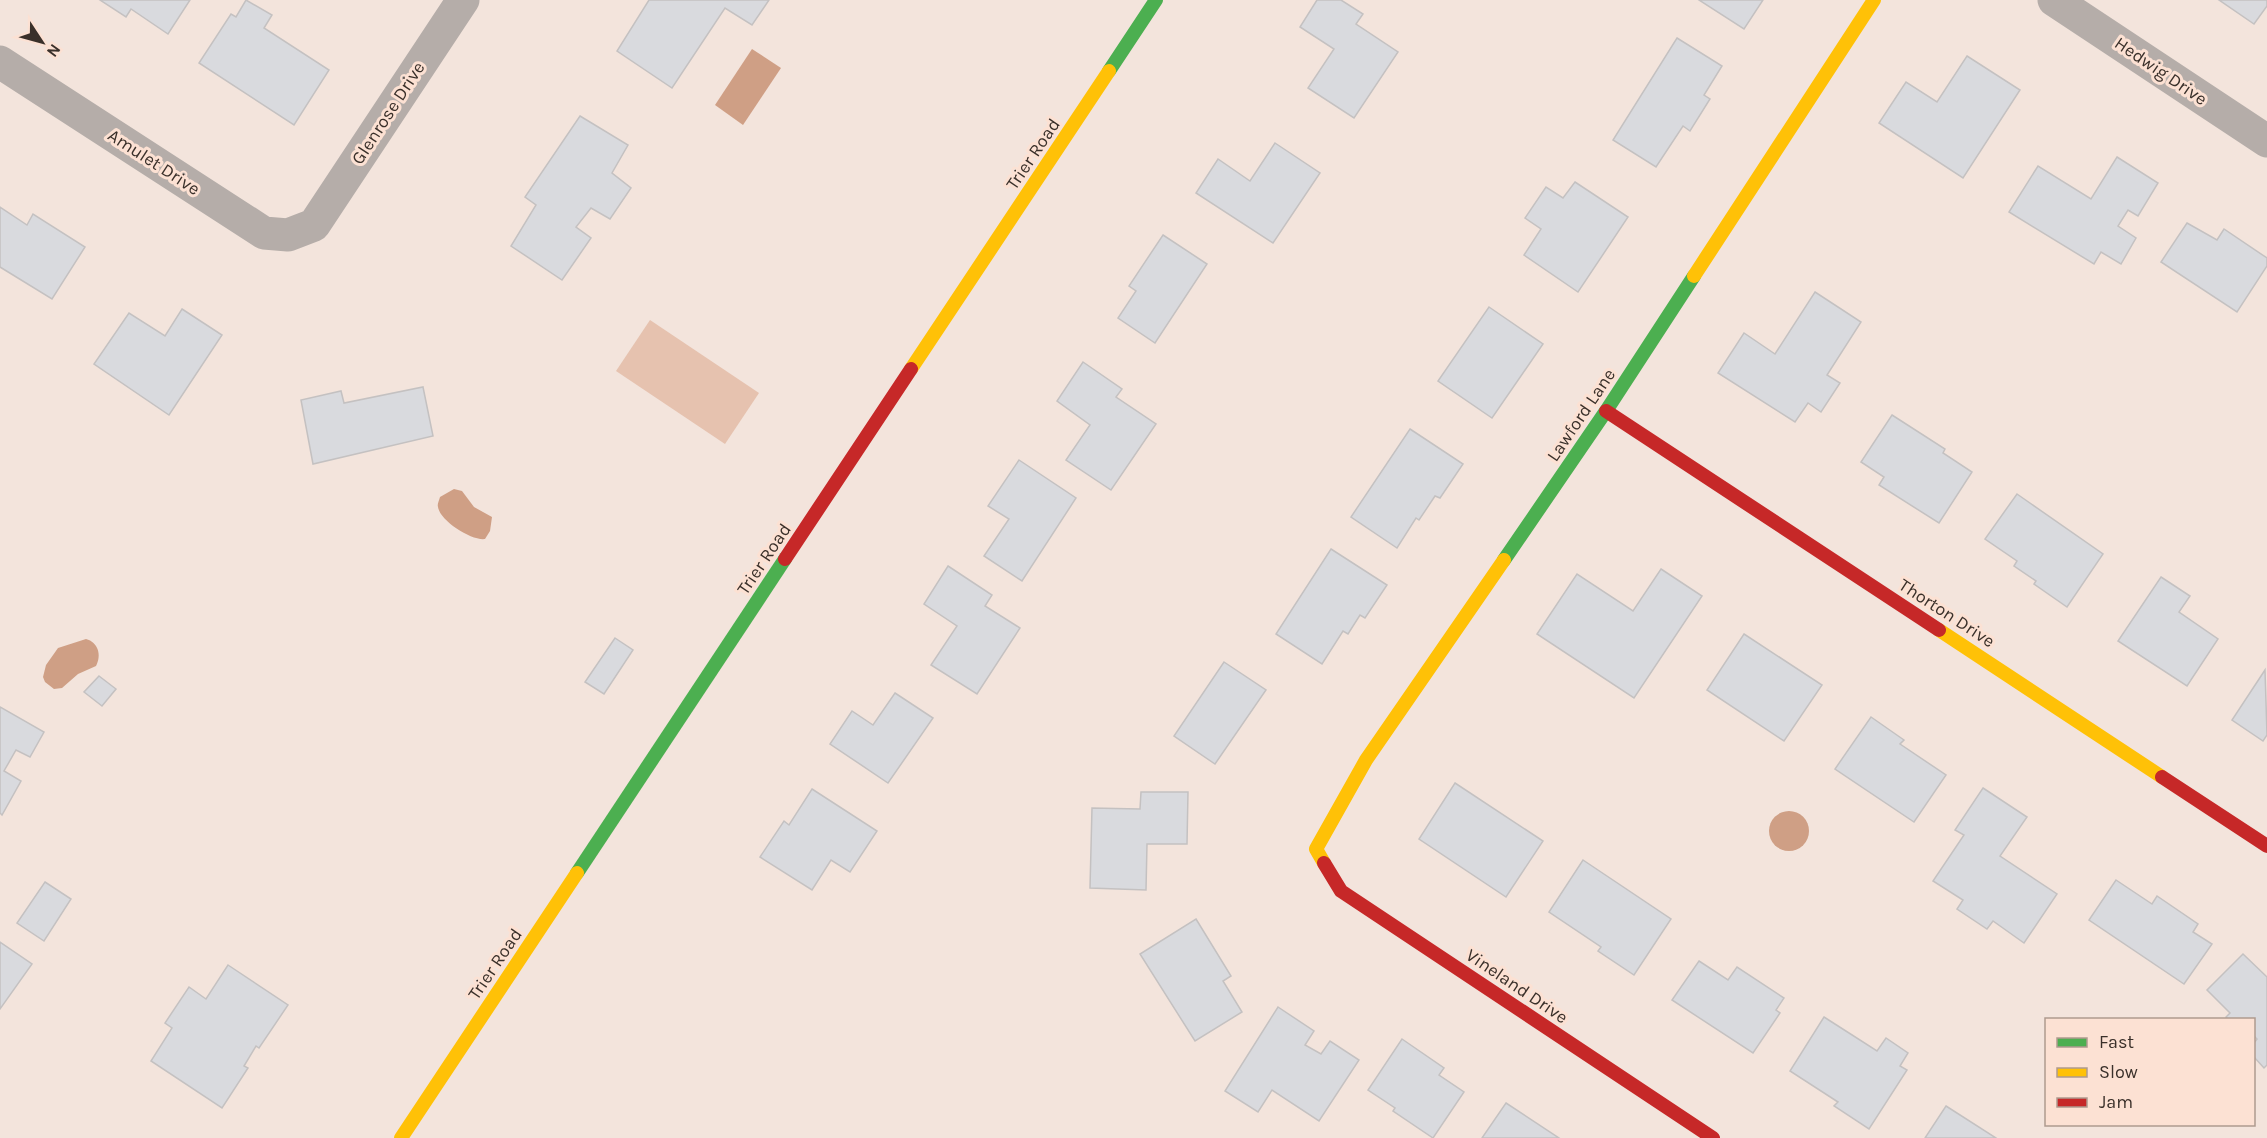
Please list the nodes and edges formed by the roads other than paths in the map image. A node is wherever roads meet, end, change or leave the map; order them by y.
1 (463, 0) edge
2 (1156, 0) edge
3 (1874, 0) edge
4 (2054, 0) edge
5 (0, 62) edge
6 (2267, 141) edge
7 (314, 225) joint
8 (1606, 411) junction
9 (2267, 846) edge
10 (1316, 849) joint
11 (401, 1138) edge
12 (1713, 1138) edge

1 - 7 street, Glenrose Drive
2 - 11 street, Trier Road
3 - 8 street, Lawford Lane
4 - 6 street, Hedwig Drive
5 - 7 street, Amulet Drive
8 - 9 street, Thorton Drive
8 - 10 street, Lawford Lane
10 - 12 street, Vineland Drive

